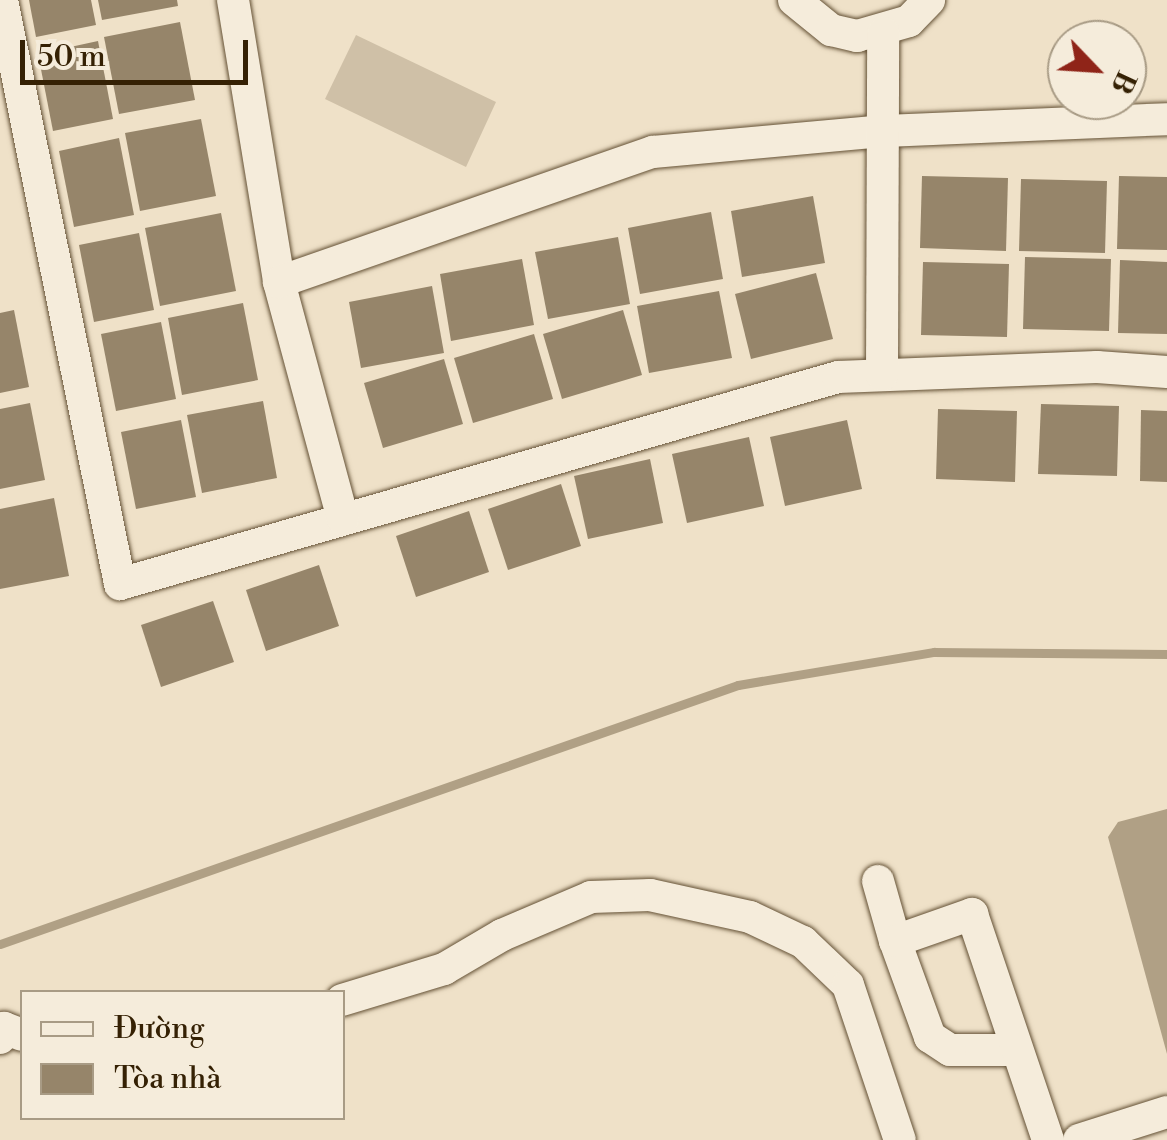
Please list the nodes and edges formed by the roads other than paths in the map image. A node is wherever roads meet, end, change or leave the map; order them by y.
1 (2, 0) edge
2 (234, 0) edge
3 (794, 0) edge
4 (930, 0) edge
5 (884, 33) junction
6 (1167, 120) edge
7 (885, 131) junction
8 (279, 282) junction
9 (1167, 372) edge
10 (882, 375) junction
11 (343, 520) junction
12 (878, 881) dead end
13 (896, 941) junction
14 (345, 999) edge
15 (1015, 1050) junction
16 (1167, 1112) edge
17 (900, 1140) edge
18 (1048, 1140) edge
19 (1079, 1140) edge

1 - 11 street
2 - 8 street
3 - 5 street
4 - 5 street
5 - 7 street
6 - 7 street
7 - 8 street
7 - 10 street
8 - 11 street
9 - 10 street
10 - 11 street
12 - 13 street
13 - 15 street
13 - 15 street
14 - 17 street
15 - 18 street
16 - 19 street

